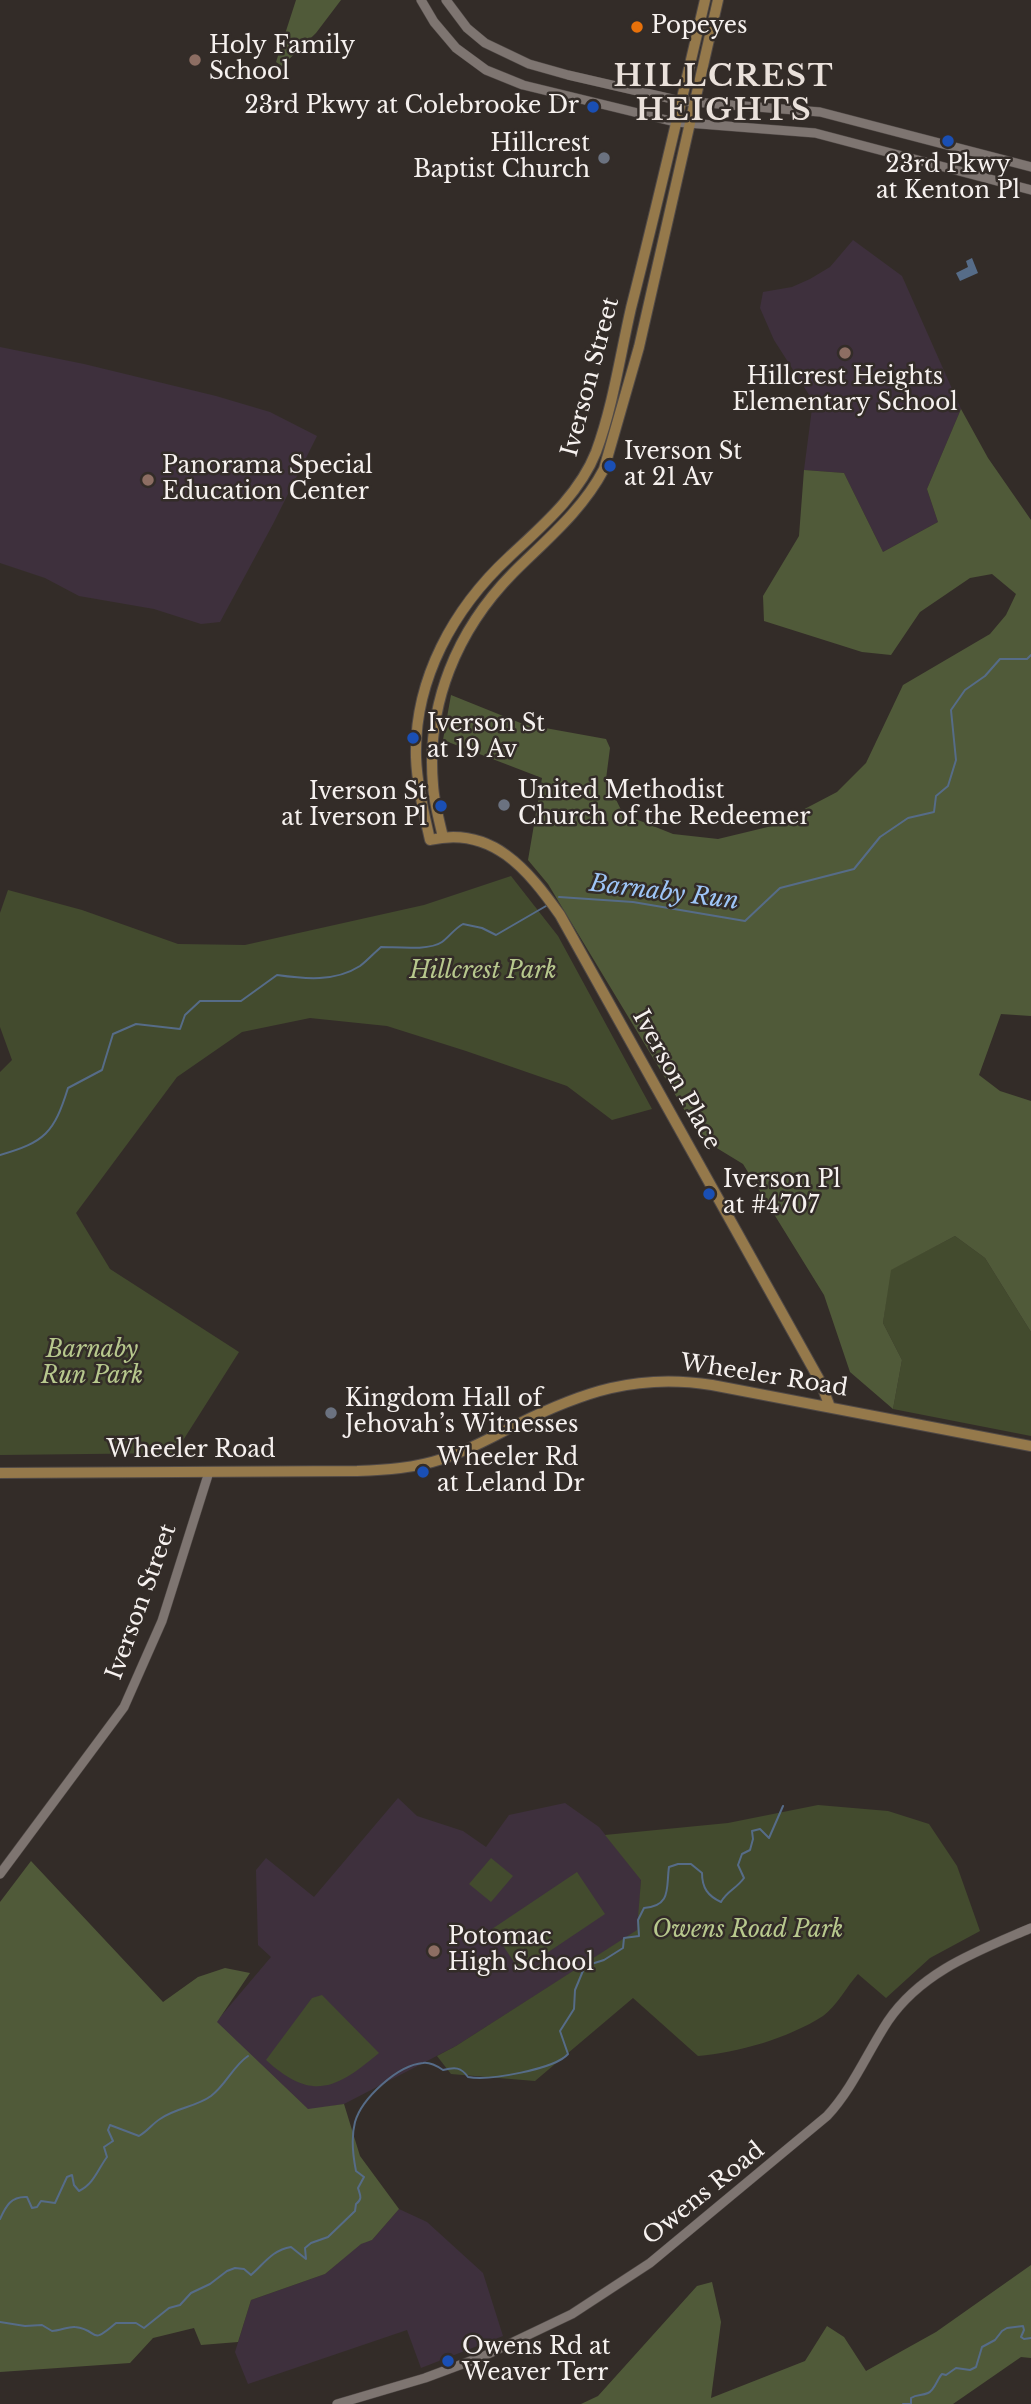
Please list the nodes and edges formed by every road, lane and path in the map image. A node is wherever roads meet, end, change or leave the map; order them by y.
1 (421, 0) edge
2 (446, 0) edge
3 (705, 0) edge
4 (718, 0) edge
5 (681, 101) junction
6 (695, 102) junction
7 (675, 122) junction
8 (690, 124) junction
9 (1031, 167) edge
10 (1031, 190) edge
11 (443, 837) junction
12 (430, 840) joint
13 (830, 1407) junction
14 (1031, 1446) edge
15 (209, 1472) junction
16 (0, 1473) edge
17 (0, 1874) edge
18 (1031, 1928) edge
19 (337, 2404) edge

1 - 7 street
2 - 5 street
3 - 5 main road, Iverson Street
4 - 6 main road, Iverson Street
5 - 6 street
5 - 7 main road, Iverson Street
6 - 8 main road, Iverson Street
6 - 9 street
7 - 8 street
7 - 12 main road, Iverson Street
8 - 10 street
8 - 11 main road, Iverson Street
11 - 12 main road, Iverson Place
11 - 13 main road, Iverson Place
13 - 14 main road, Wheeler Road
13 - 15 main road, Wheeler Road
15 - 16 main road, Wheeler Road
15 - 17 street, Iverson Street
18 - 19 street, Owens Road

